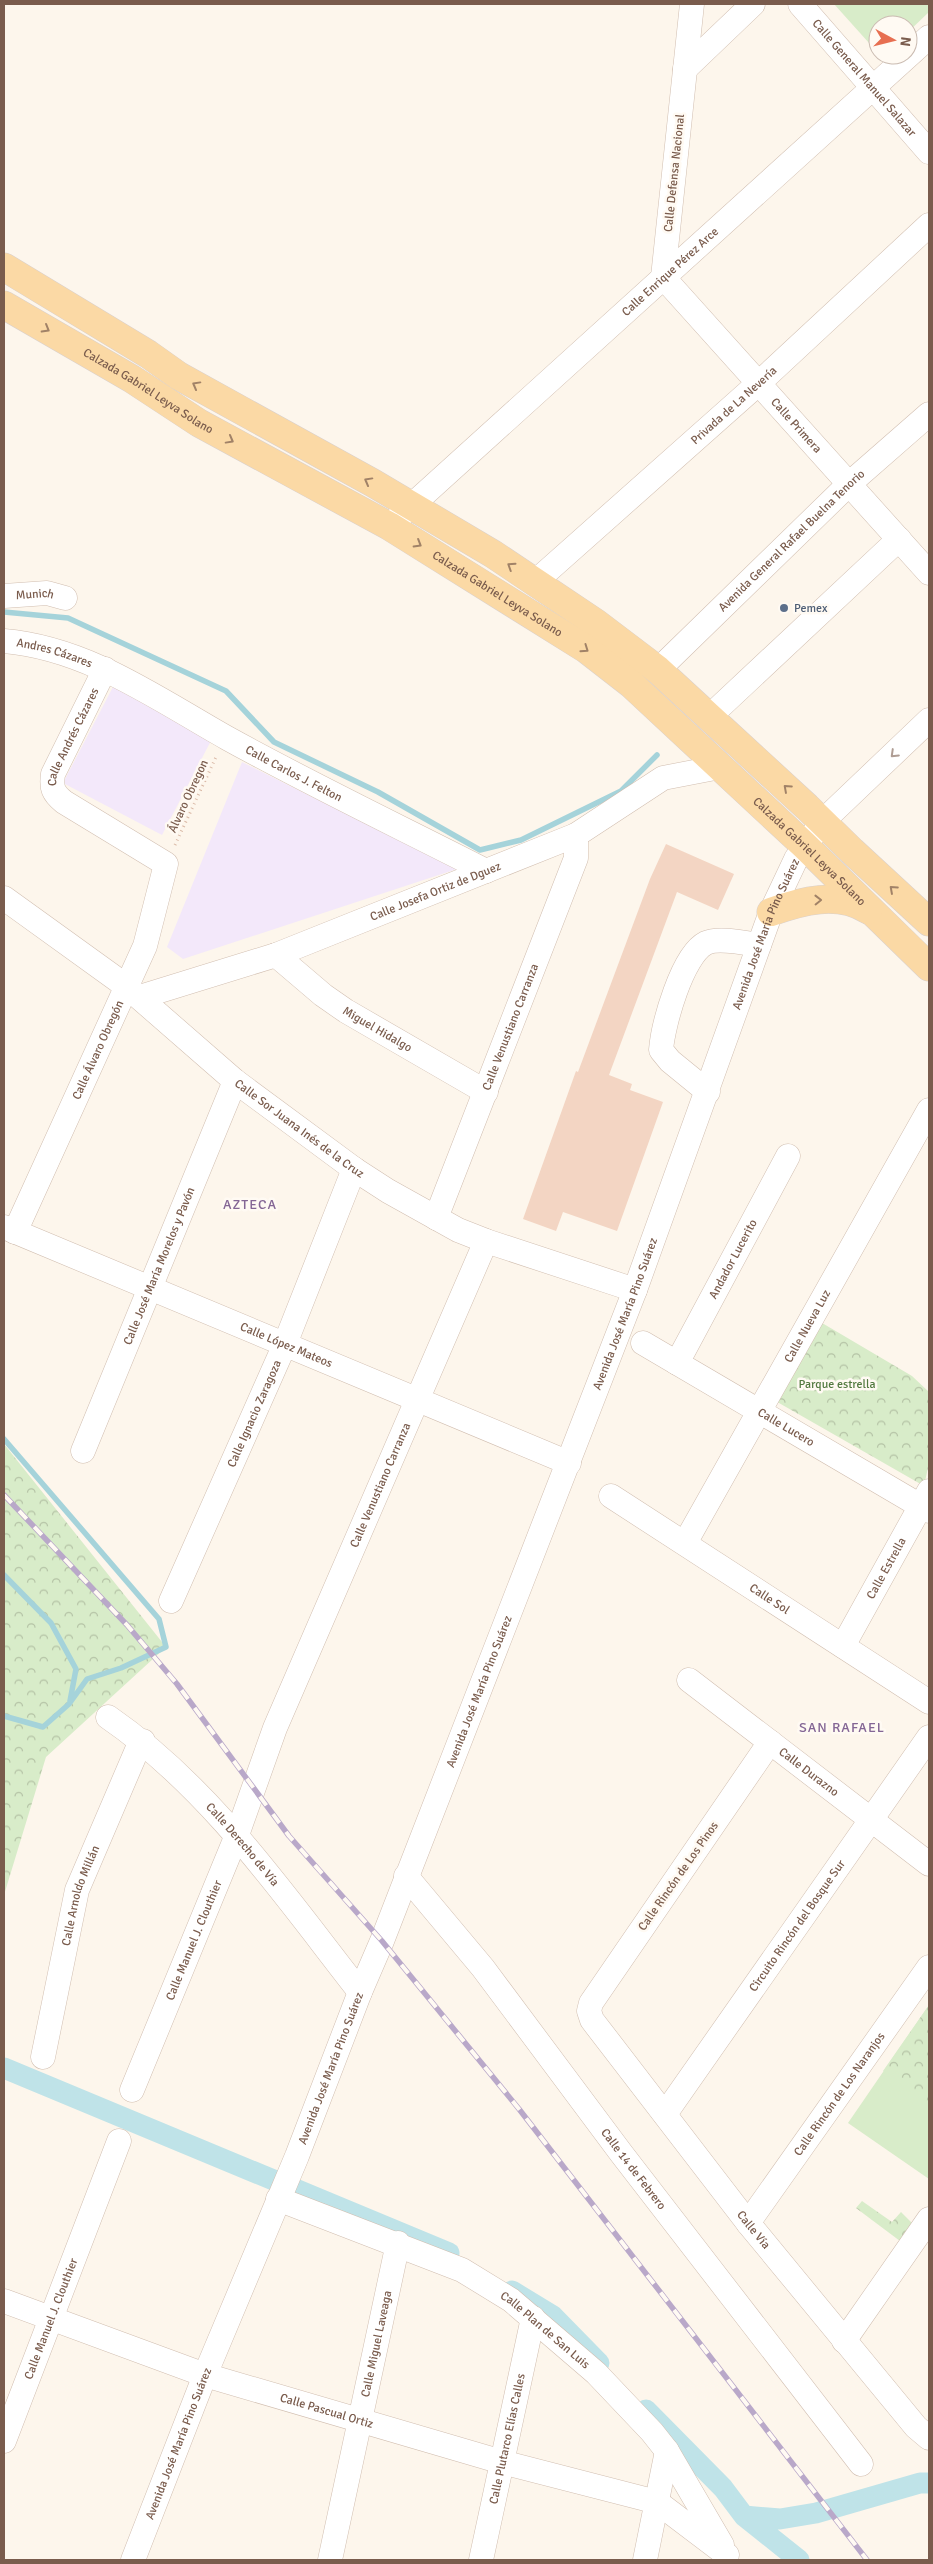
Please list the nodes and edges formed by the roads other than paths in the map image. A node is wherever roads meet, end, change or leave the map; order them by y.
1 (692, 4) edge
2 (753, 4) edge
3 (800, 4) edge
4 (929, 37) edge
5 (685, 69) junction
6 (874, 87) junction
7 (929, 152) edge
8 (929, 225) edge
9 (4, 267) edge
10 (663, 278) junction
11 (4, 305) edge
12 (148, 354) junction
13 (132, 379) junction
14 (760, 382) junction
15 (929, 414) edge
16 (850, 484) junction
17 (410, 505) junction
18 (389, 526) junction
19 (899, 540) junction
20 (929, 573) edge
21 (535, 582) junction
22 (4, 596) edge
23 (65, 598) dead end
24 (4, 641) edge
25 (105, 670) junction
26 (658, 670) junction
27 (709, 717) junction
28 (929, 720) edge
29 (720, 767) junction
30 (822, 822) junction
31 (576, 835) junction
32 (804, 845) junction
33 (166, 864) joint
34 (486, 871) junction
35 (4, 898) edge
36 (771, 912) junction
37 (876, 915) junction
38 (929, 922) edge
39 (759, 945) junction
40 (276, 955) junction
41 (929, 967) edge
42 (133, 992) junction
43 (235, 1081) junction
44 (486, 1092) junction
45 (708, 1092) junction
46 (929, 1110) edge
47 (788, 1156) dead end
48 (354, 1170) junction
49 (436, 1218) junction
50 (10, 1229) edge
51 (486, 1241) junction
52 (150, 1288) junction
53 (635, 1290) junction
54 (643, 1343) dead end
55 (285, 1344) junction
56 (677, 1363) junction
57 (418, 1399) junction
58 (758, 1411) junction
59 (83, 1450) dead end
60 (570, 1463) junction
61 (611, 1496) dead end
62 (927, 1503) edge
63 (685, 1543) junction
64 (171, 1600) dead end
65 (843, 1646) junction
66 (690, 1680) dead end
67 (929, 1702) edge
68 (108, 1716) dead end
69 (929, 1737) edge
70 (144, 1741) junction
71 (770, 1742) junction
72 (253, 1789) joint
73 (871, 1820) junction
74 (237, 1835) junction
75 (929, 1864) edge
76 (406, 1876) junction
77 (929, 1967) edge
78 (360, 1992) junction
79 (589, 2011) joint
80 (43, 2057) dead end
81 (132, 2090) dead end
82 (665, 2114) junction
83 (119, 2141) dead end
84 (280, 2194) junction
85 (929, 2219) edge
86 (748, 2223) junction
87 (398, 2244) junction
88 (4, 2301) edge
89 (533, 2318) junction
90 (51, 2319) junction
91 (844, 2341) junction
92 (205, 2375) junction
93 (360, 2421) junction
94 (929, 2438) edge
95 (4, 2440) edge
96 (667, 2451) junction
97 (502, 2462) junction
98 (861, 2464) dead end
99 (657, 2502) junction
100 (730, 2558) edge
101 (133, 2560) edge
102 (330, 2560) edge
103 (481, 2560) edge
104 (645, 2560) edge

1 - 5 street, Calle Defensa Nacional
2 - 5 street
3 - 6 street, Calle General Manuel Salazar
4 - 6 street, Calle Enrique Pérez Arce
5 - 10 street, Calle Defensa Nacional
6 - 7 street, Calle General Manuel Salazar
6 - 10 street, Calle Enrique Pérez Arce
8 - 14 street, Privada de La Nevería
9 - 12 main road
10 - 14 street, Calle Primera
10 - 17 street, Calle Enrique Pérez Arce
11 -> 13 main road, Calzada Gabriel Leyva Solano
12 - 13 main road
17 -> 12 main road
13 -> 18 main road, Calzada Gabriel Leyva Solano
14 - 16 street, Calle Primera
14 - 21 street, Privada de La Nevería
15 - 16 street, Avenida General Rafael Buelna Tenorio
16 - 19 street, Calle Primera
16 - 26 street, Avenida General Rafael Buelna Tenorio
17 - 18 street, Calle Enrique Pérez Arce
21 -> 17 main road
18 -> 29 main road, Calzada Gabriel Leyva Solano
19 - 20 street, Calle Primera
19 - 27 street
21 - 26 main road
22 - 23 street, Munich
24 - 25 street, Andres Cázares
25 - 33 street, Calle Andrés Cázares
25 - 34 street, Calle Carlos J. Felton
26 - 27 main road
30 -> 27 main road
28 -> 30 street, Avenida José María Pino Suárez
29 - 31 street, Calle Josefa Ortiz de Dguez
29 - 32 main road, Calzada Gabriel Leyva Solano
30 - 32 street, Avenida José María Pino Suárez
38 -> 30 main road
31 - 34 street, Calle Josefa Ortiz de Dguez
31 - 44 street, Calle Venustiano Carranza
32 - 36 street, Avenida José María Pino Suárez
32 - 37 main road, Calzada Gabriel Leyva Solano
33 - 42 street, Calle Álvaro Obregón
34 - 40 street, Calle Josefa Ortiz de Dguez
35 - 42 street, Calle Sor Juana Inés de la Cruz
36 -> 37 main road
36 - 39 street, Avenida José María Pino Suárez
37 - 41 main road, Calzada Gabriel Leyva Solano
39 - 45 street, Avenida José María Pino Suárez
39 - 45 street
40 - 42 street, Calle Josefa Ortiz de Dguez
40 - 44 street, Miguel Hidalgo
42 - 43 street, Calle Sor Juana Inés de la Cruz
42 - 50 street, Calle Álvaro Obregón
43 - 48 street, Calle Sor Juana Inés de la Cruz
43 - 52 street, Calle José María Morelos y Pavón
44 - 49 street, Calle Venustiano Carranza
45 - 53 street, Avenida José María Pino Suárez
46 - 58 street, Calle Nueva Luz
47 - 56 street, Andador Lucerito
48 - 49 street, Calle Sor Juana Inés de la Cruz
48 - 55 street, Calle Ignacio Zaragoza
49 - 51 street, Calle Sor Juana Inés de la Cruz
50 - 52 street, Calle López Mateos
51 - 53 street, Calle Sor Juana Inés de la Cruz
51 - 57 street, Calle Venustiano Carranza
52 - 55 street, Calle López Mateos
52 - 59 street, Calle José María Morelos y Pavón
53 - 60 street, Avenida José María Pino Suárez
54 - 56 street, Calle Lucero
55 - 57 street, Calle López Mateos
55 - 64 street, Calle Ignacio Zaragoza
56 - 58 street, Calle Lucero
57 - 60 street, Calle López Mateos
57 - 72 street, Calle Venustiano Carranza
58 - 62 street, Calle Lucero
58 - 63 street, Calle Nueva Luz
60 - 76 street, Avenida José María Pino Suárez
61 - 63 street, Calle Sol
62 - 65 street, Calle Estrella
63 - 65 street, Calle Sol
65 - 67 street, Calle Sol
66 - 71 street, Calle Durazno
68 - 70 street, Calle Derecho de Vía
69 - 73 street, Circuito Rincón del Bosque Sur
70 - 74 street, Calle Derecho de Vía
70 - 80 street, Calle Arnoldo Millán
71 - 73 street, Calle Durazno
71 - 79 street, Calle Rincón de Los Pinos
72 - 74 street, Calle Manuel J. Clouthier
73 - 75 street, Calle Durazno
73 - 82 street, Circuito Rincón del Bosque Sur
74 - 78 street, Calle Derecho de Vía
74 - 81 street, Calle Manuel J. Clouthier
76 - 78 street, Avenida José María Pino Suárez
76 - 98 street, Calle 14 de Febrero
77 - 86 street, Calle Rincón de Los Naranjos
78 - 84 street, Avenida José María Pino Suárez
79 - 82 street, Calle Vía
82 - 86 street, Calle Vía
83 - 90 street, Calle Manuel J. Clouthier
84 - 87 street, Calle Plan de San Luis
84 - 92 street, Avenida José María Pino Suárez
85 - 91 street
86 - 91 street, Calle Vía
87 - 89 street, Calle Plan de San Luis
87 - 93 street, Calle Miguel Laveaga
88 - 90 street, Calle Pascual Ortiz
89 - 96 street, Calle Plan de San Luis
89 - 97 street, Calle Plutarco Elías Calles
90 - 92 street, Calle Pascual Ortiz
90 - 95 street, Calle Manuel J. Clouthier
91 - 94 street, Calle Vía
92 - 93 street, Calle Pascual Ortiz
92 - 101 street, Avenida José María Pino Suárez
93 - 97 street, Calle Pascual Ortiz
93 - 102 street, Calle Miguel Laveaga
96 - 99 street
96 - 100 street, Calle Plan de San Luis
97 - 99 street, Calle Pascual Ortiz
97 - 103 street, Calle Plutarco Elías Calles
99 - 100 street
99 - 104 street

